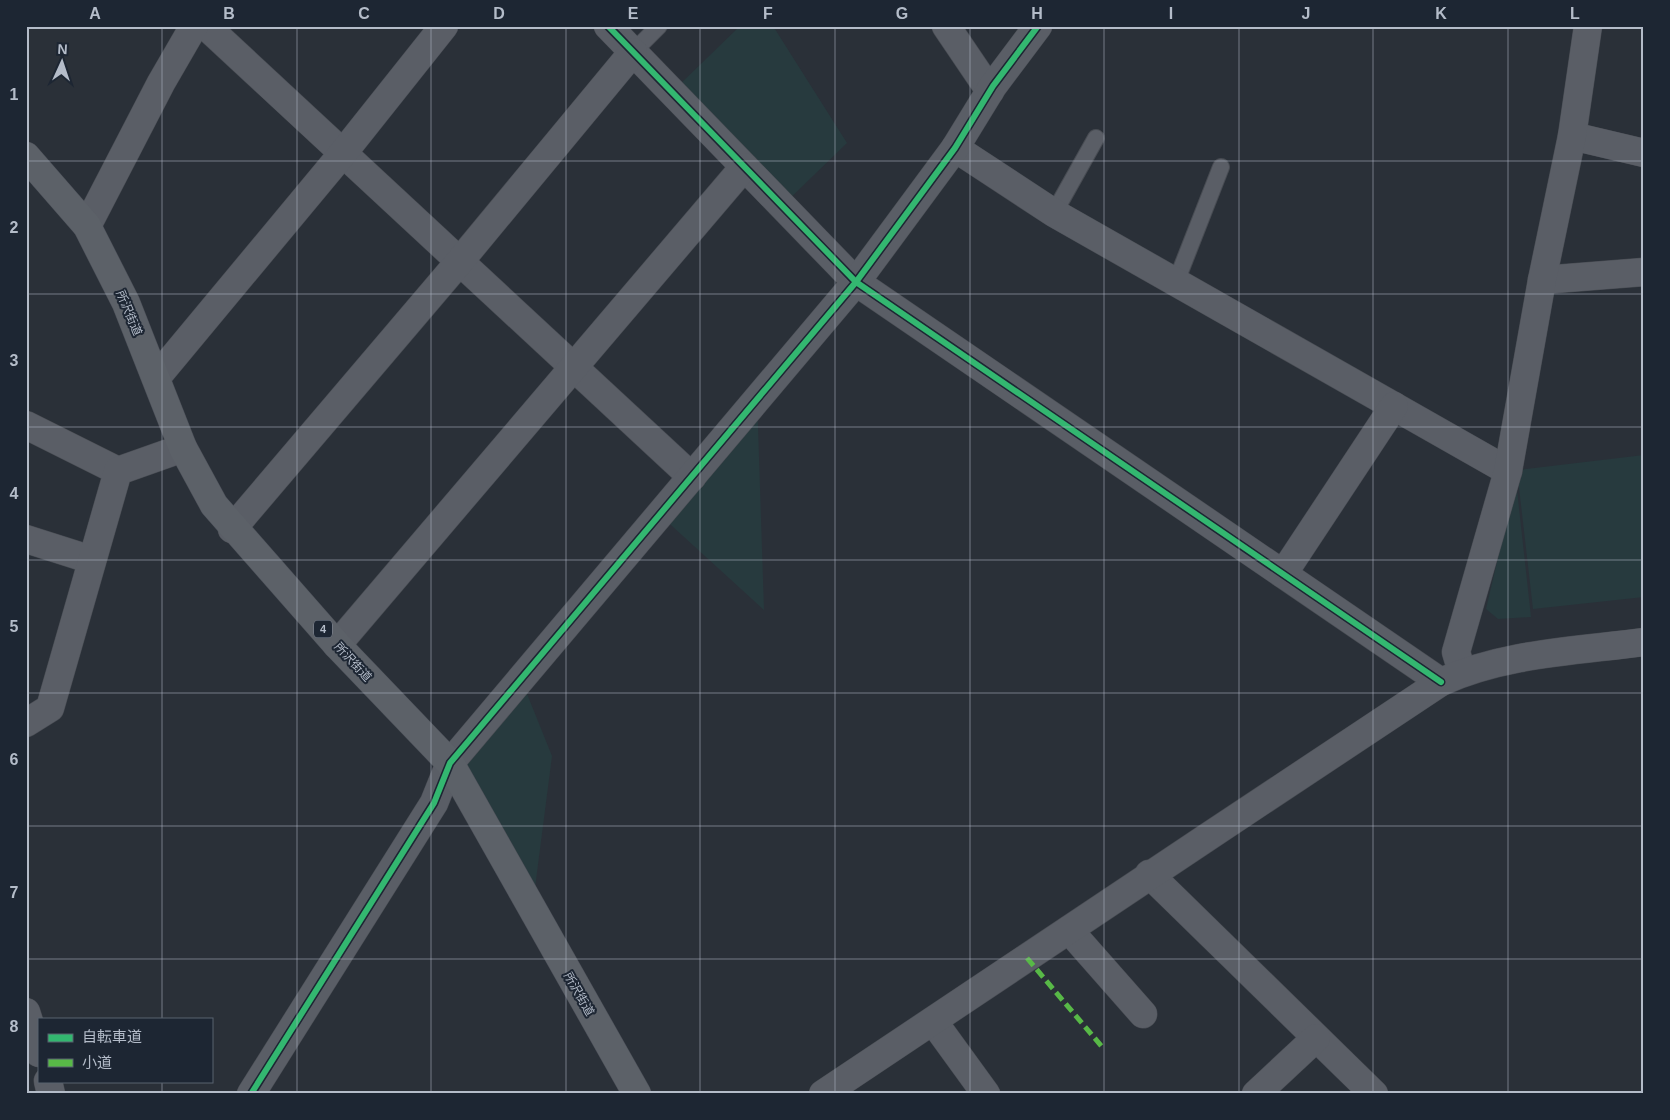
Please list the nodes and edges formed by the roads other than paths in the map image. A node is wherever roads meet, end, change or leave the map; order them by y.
1 (194, 26) edge
2 (206, 26) edge
3 (608, 26) edge
4 (659, 26) edge
5 (946, 26) edge
6 (1038, 26) edge
7 (1588, 26) edge
8 (443, 27) edge
9 (633, 52) junction
10 (990, 91) junction
11 (1572, 136) junction
12 (1096, 138) dead end
13 (955, 148) junction
14 (343, 153) junction
15 (1644, 153) edge
16 (26, 156) edge
17 (744, 166) junction
18 (1221, 167) dead end
19 (1054, 213) junction
20 (87, 226) junction
21 (460, 261) junction
22 (1644, 272) edge
23 (1542, 280) junction
24 (856, 282) junction
25 (1176, 282) junction
26 (572, 366) junction
27 (156, 378) junction
28 (1394, 406) junction
29 (26, 425) edge
30 (183, 448) junction
31 (118, 471) junction
32 (1508, 471) junction
33 (692, 477) junction
34 (232, 528) junction
35 (26, 540) edge
36 (92, 560) junction
37 (1283, 574) junction
38 (1644, 642) edge
39 (337, 646) junction
40 (1452, 677) junction
41 (26, 723) edge
42 (450, 763) junction
43 (1149, 874) junction
44 (1069, 930) junction
45 (26, 1012) edge
46 (1143, 1014) dead end
47 (933, 1021) junction
48 (1316, 1038) junction
49 (38, 1050) edge
50 (1365, 1091) edge
51 (251, 1094) edge
52 (637, 1094) edge
53 (823, 1094) edge
54 (986, 1094) edge
55 (1256, 1094) edge

1 - 20 street
2 - 14 street
3 - 9 street
4 - 9 lane
5 - 10 street
6 - 10 street
7 - 11 street
8 - 14 street
9 - 17 street
9 - 21 street
10 - 13 street
11 - 15 street
11 - 23 street
12 - 19 lane
13 - 19 street
13 - 24 street
14 - 21 street
14 - 27 street
16 - 20 main road, 所沢街道 / 4
17 - 24 street
17 - 26 street
18 - 25 lane
19 - 25 street
20 - 27 main road, 所沢街道 / 4
21 - 26 street
21 - 34 street
22 - 23 street
23 - 32 street
24 - 33 street
24 - 37 street
25 - 28 street
26 - 33 street
26 - 39 street
27 - 30 main road, 所沢街道 / 4
28 - 32 street
28 - 37 street
29 - 31 street
30 - 31 street
30 - 34 main road, 所沢街道 / 4
31 - 36 street
32 - 40 street
33 - 42 street
34 - 39 main road, 所沢街道 / 4
35 - 36 street
36 - 41 street
37 - 40 street
38 - 40 street
39 - 42 main road, 所沢街道 / 4
40 - 43 street
42 - 51 street
42 - 52 main road, 所沢街道 / 4
43 - 44 street
43 - 48 street
44 - 46 street
44 - 47 street
45 - 49 street
47 - 53 street
47 - 54 street
48 - 50 street
48 - 55 street

